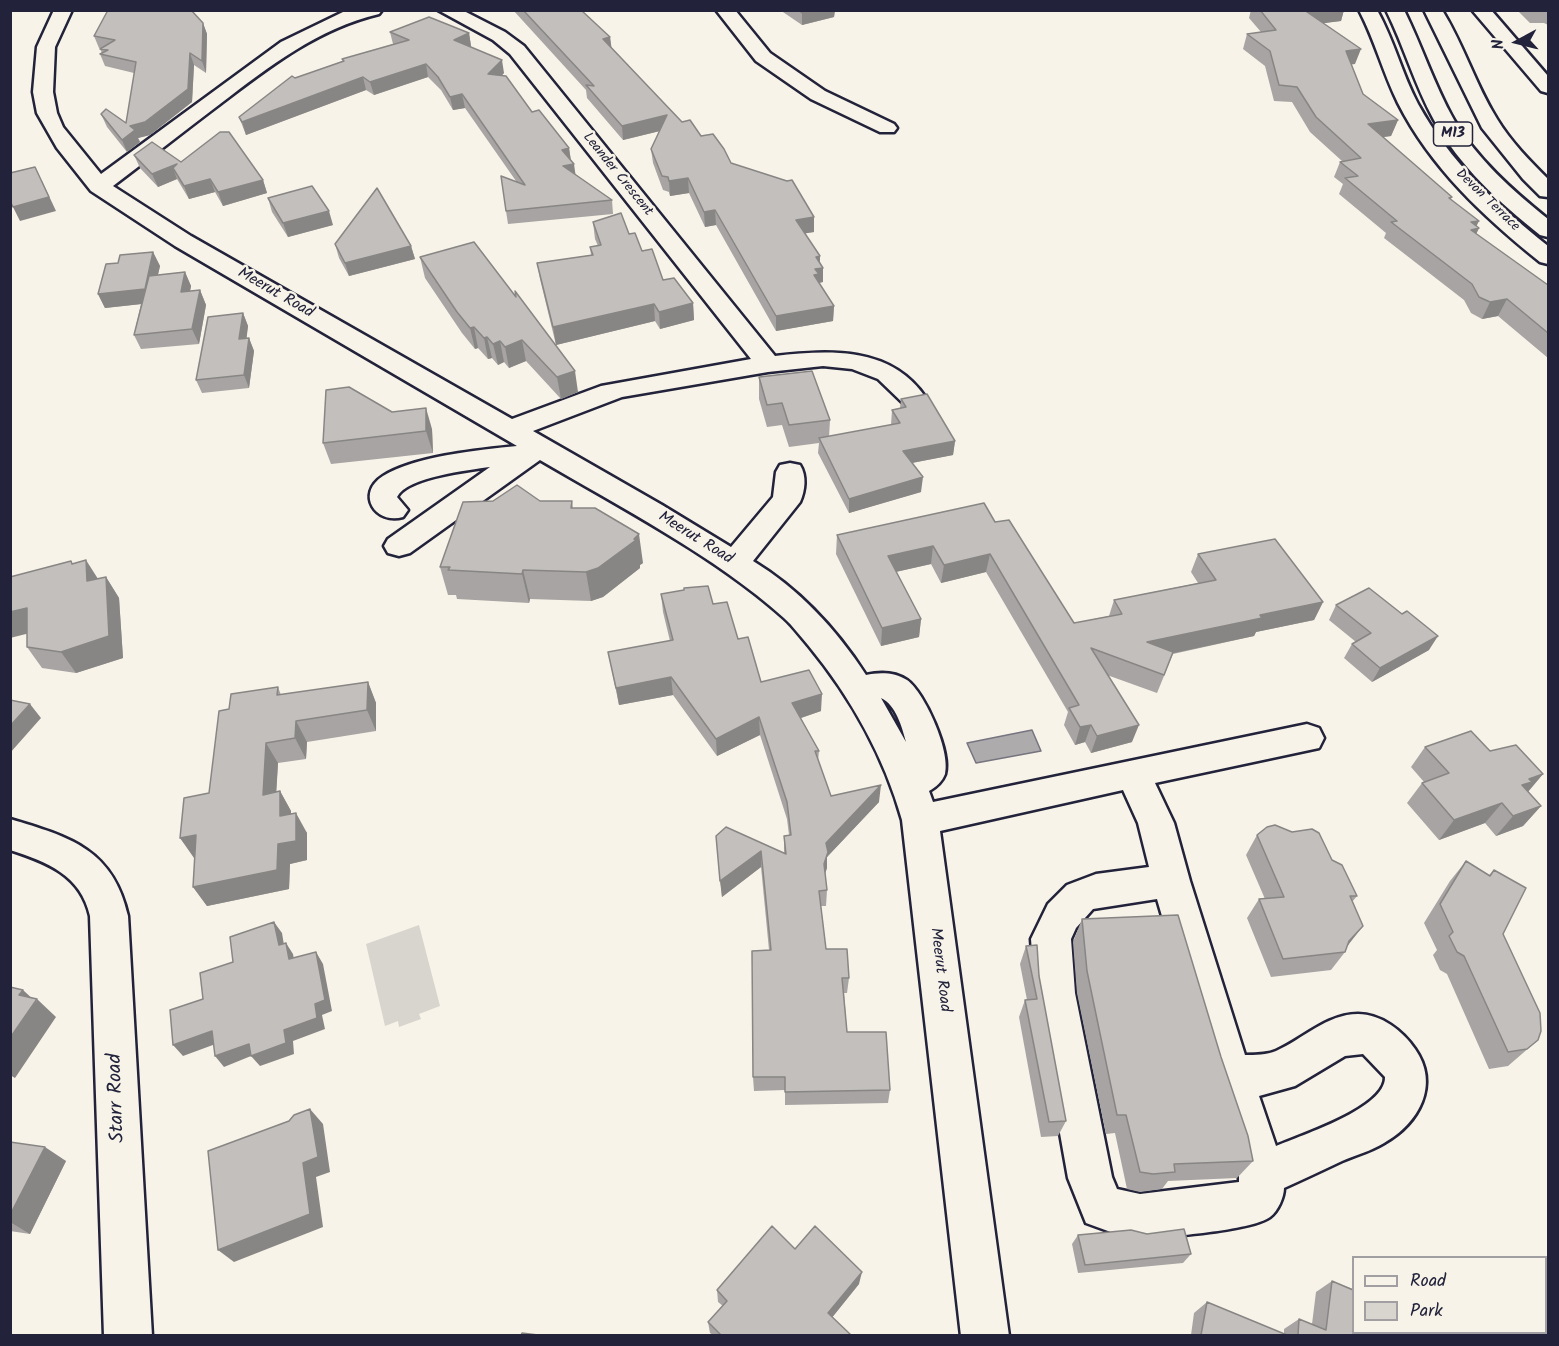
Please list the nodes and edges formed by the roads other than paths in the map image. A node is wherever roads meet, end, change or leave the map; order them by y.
1 (63, 10) edge
2 (373, 10) edge
3 (447, 10) edge
4 (725, 10) edge
5 (1368, 10) edge
6 (1395, 10) edge
7 (1433, 10) edge
8 (1481, 10) edge
9 (1516, 48) junction
10 (1538, 48) dead end
11 (1548, 87) edge
12 (887, 128) dead end
13 (99, 186) junction
14 (1548, 191) edge
15 (1514, 203) junction
16 (1548, 230) edge
17 (1548, 238) edge
18 (1548, 257) edge
19 (768, 364) junction
20 (913, 398) edge
21 (573, 406) junction
22 (534, 447) junction
23 (790, 472) dead end
24 (393, 510) dead end
25 (399, 546) dead end
26 (734, 564) junction
27 (1306, 738) dead end
28 (1133, 772) junction
29 (920, 820) junction
30 (10, 834) edge
31 (1171, 881) junction
32 (1230, 1076) junction
33 (1262, 1175) junction
34 (128, 1335) edge
35 (985, 1335) edge

1 - 13 main road, Meerut Road
2 - 13 main road
3 - 19 main road, Leander Crescent
4 - 12 main road
5 - 18 main road, Devon Terrace
6 - 15 main road, M13
7 - 14 main road, M13
8 - 9 main road
9 - 10 main road
9 - 11 main road
13 - 22 main road, Meerut Road
15 - 16 main road, M13
15 - 17 main road
19 - 20 main road
19 - 21 main road
21 - 22 main road
21 - 22 main road
22 - 24 main road
22 - 25 main road
22 - 26 main road, Meerut Road
23 - 26 main road
26 - 29 main road, Meerut Road
27 - 28 main road
28 - 29 main road
28 - 31 main road
29 - 35 main road, Meerut Road
30 - 34 main road, Starr Road
31 - 32 main road
31 - 33 main road
32 - 33 main road
32 - 33 main road

